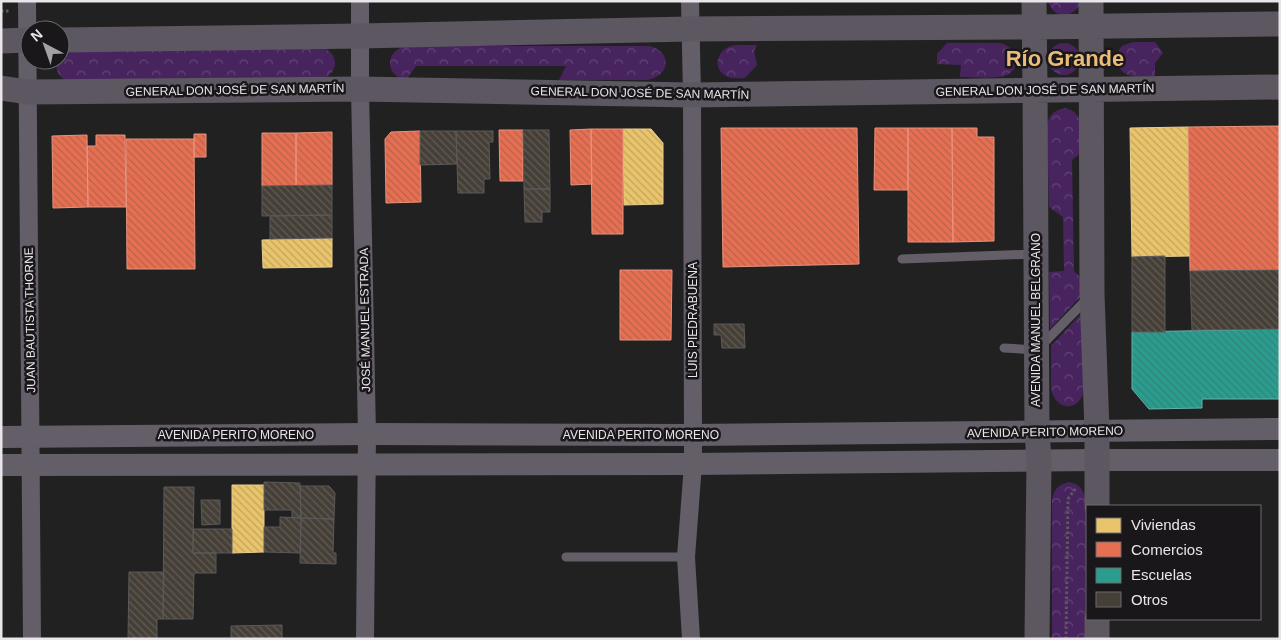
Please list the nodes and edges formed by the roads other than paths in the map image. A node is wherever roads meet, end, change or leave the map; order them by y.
1 (26, 1) edge
2 (360, 1) edge
3 (690, 1) edge
4 (1034, 1) edge
5 (1091, 1) edge
6 (27, 20) edge
7 (1280, 24) edge
8 (1034, 27) junction
9 (1090, 27) junction
10 (690, 29) junction
11 (360, 36) junction
12 (20, 40) edge
13 (70, 40) edge
14 (1, 41) edge
15 (28, 70) edge
16 (1280, 87) edge
17 (1, 88) edge
18 (360, 89) junction
19 (1091, 89) junction
20 (1035, 90) junction
21 (28, 92) junction
22 (692, 95) junction
23 (1036, 254) junction
24 (902, 259) dead end
25 (1092, 294) junction
26 (1004, 348) dead end
27 (1037, 350) junction
28 (1280, 429) edge
29 (1097, 430) junction
30 (1037, 432) junction
31 (367, 434) junction
32 (693, 435) junction
33 (1, 437) edge
34 (31, 437) junction
35 (1039, 460) junction
36 (1097, 460) junction
37 (1280, 460) edge
38 (31, 464) junction
39 (693, 464) junction
40 (1, 465) edge
41 (367, 465) junction
42 (1097, 505) edge
43 (566, 557) dead end
44 (686, 557) junction
45 (1097, 620) edge
46 (32, 639) edge
47 (365, 639) edge
48 (691, 639) edge
49 (1037, 639) edge
50 (1097, 639) edge

1 - 6 street, JUAN BAUTISTA THORNE
2 - 11 street, JOSÉ MANUEL ESTRADA
3 - 10 street, LUIS PIEDRABUENA
4 - 8 main road, AVENIDA MANUEL BELGRANO
5 - 9 main road
7 - 9 main road
8 - 9 main road
8 - 10 main road
8 - 20 main road, AVENIDA MANUEL BELGRANO
9 - 19 main road
10 - 11 main road
10 - 22 street, LUIS PIEDRABUENA
11 - 13 main road
11 - 18 street, JOSÉ MANUEL ESTRADA
12 - 14 main road
15 - 21 street, JUAN BAUTISTA THORNE
16 - 19 main road, GENERAL DON JOSÉ DE SAN MARTÍN
17 - 21 main road, GENERAL DON JOSÉ DE SAN MARTÍN
18 - 21 main road, GENERAL DON JOSÉ DE SAN MARTÍN
18 - 22 main road, GENERAL DON JOSÉ DE SAN MARTÍN
18 - 31 street, JOSÉ MANUEL ESTRADA
19 - 20 main road, GENERAL DON JOSÉ DE SAN MARTÍN
19 - 25 main road
20 - 22 main road, GENERAL DON JOSÉ DE SAN MARTÍN
20 - 23 main road, AVENIDA MANUEL BELGRANO
21 - 34 street, JUAN BAUTISTA THORNE
22 - 32 street, LUIS PIEDRABUENA
23 - 24 lane
23 - 27 main road, AVENIDA MANUEL BELGRANO
25 - 27 lane
25 - 29 main road
26 - 27 lane
27 - 30 main road, AVENIDA MANUEL BELGRANO
28 - 29 street, AVENIDA PERITO MORENO
29 - 30 street, AVENIDA PERITO MORENO
29 - 36 main road
30 - 32 street, AVENIDA PERITO MORENO
30 - 35 main road, AVENIDA MANUEL BELGRANO
31 - 32 street, AVENIDA PERITO MORENO
31 - 34 street, AVENIDA PERITO MORENO
31 - 41 street, JOSÉ MANUEL ESTRADA
32 - 39 street, LUIS PIEDRABUENA
33 - 34 street, AVENIDA PERITO MORENO
34 - 38 street, JUAN BAUTISTA THORNE
35 - 36 street
35 - 39 street
35 - 49 main road, AVENIDA MANUEL BELGRANO
36 - 37 street
36 - 42 main road
38 - 40 street
38 - 41 street
38 - 46 street, JUAN BAUTISTA THORNE
39 - 41 street
39 - 44 street, LUIS PIEDRABUENA
41 - 47 street, JOSÉ MANUEL ESTRADA
43 - 44 lane
44 - 48 street, LUIS PIEDRABUENA
45 - 50 main road

